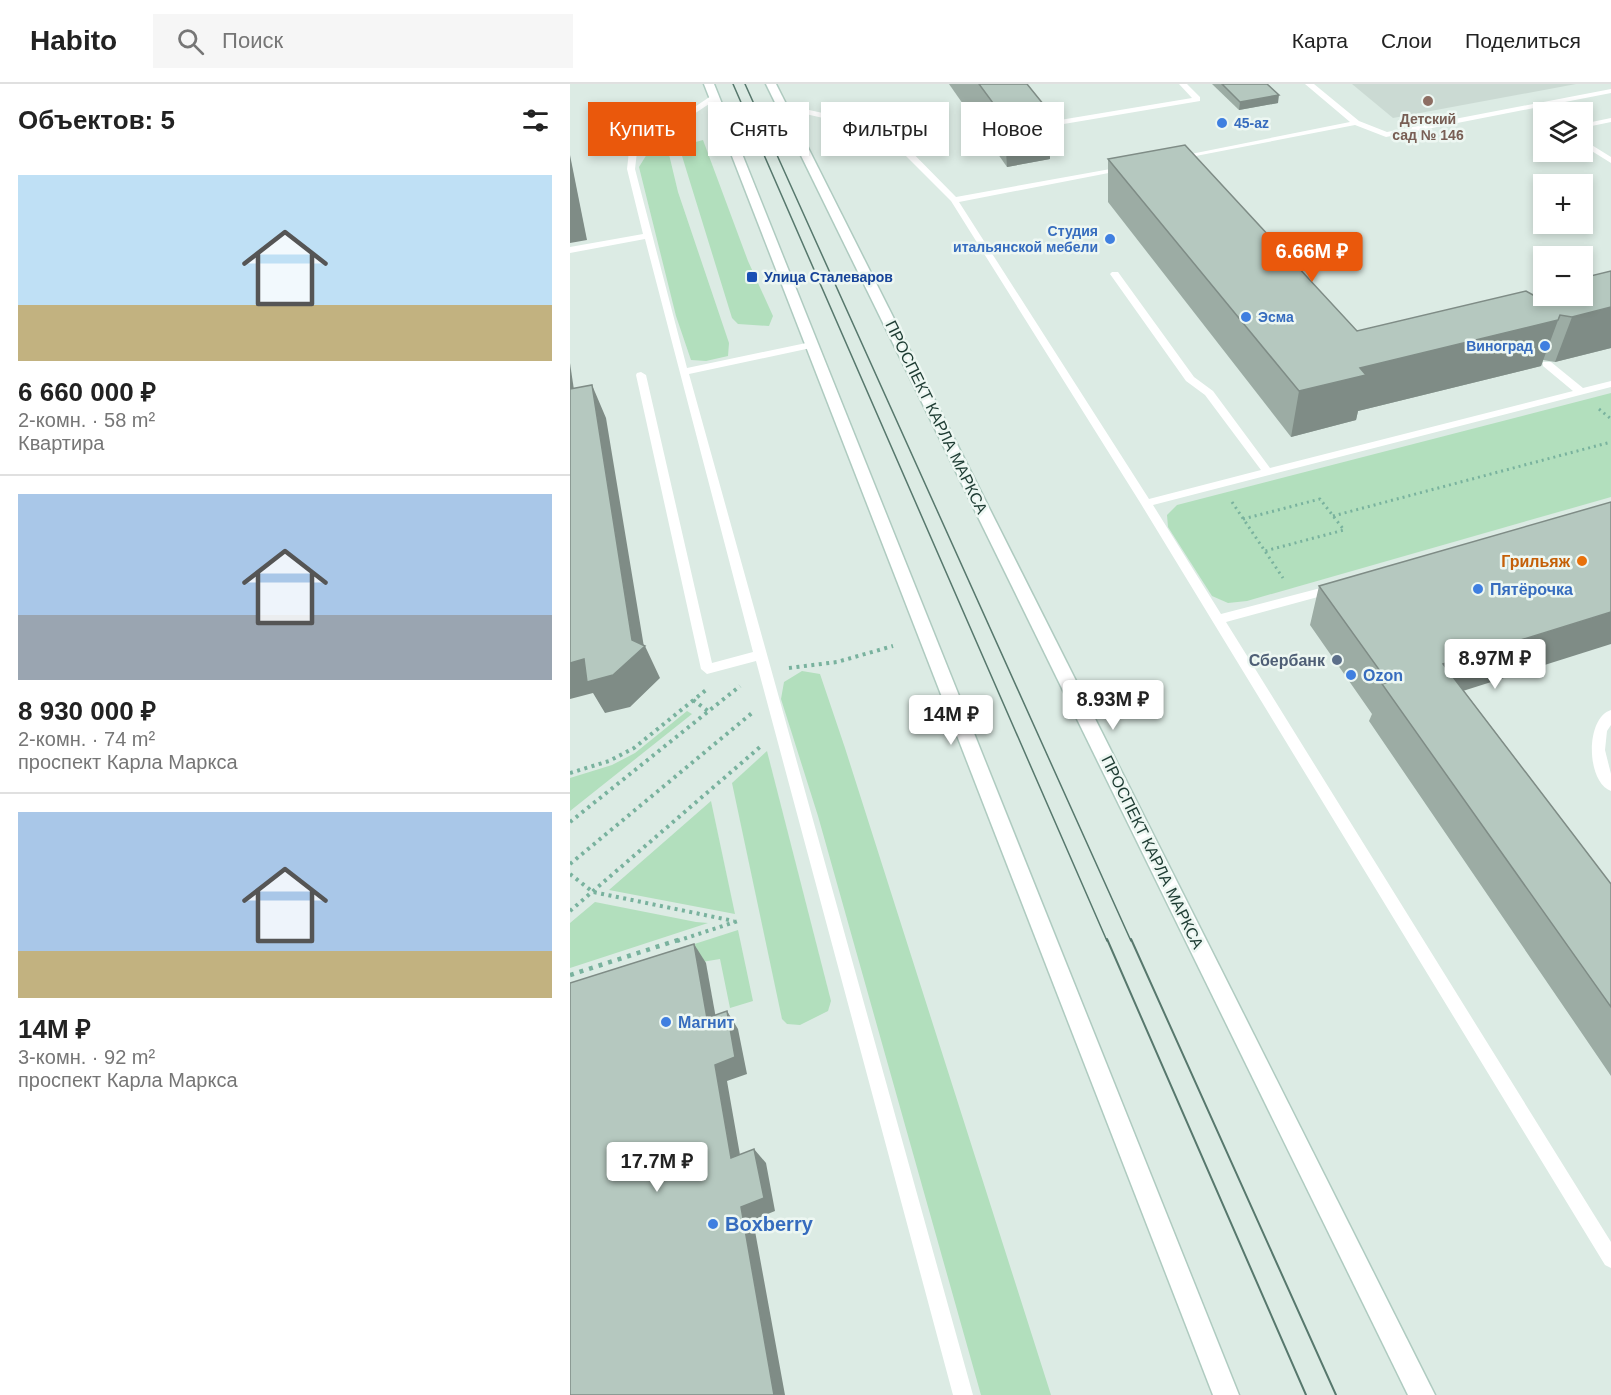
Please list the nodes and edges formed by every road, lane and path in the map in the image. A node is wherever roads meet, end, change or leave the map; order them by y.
1 (771, 84) edge
2 (1183, 84) edge
3 (1309, 84) edge
4 (711, 91) edge
5 (1611, 91) edge
6 (1599, 93) junction
7 (1611, 101) edge
8 (780, 102) edge
9 (809, 112) edge
10 (1611, 120) edge
11 (1064, 122) edge
12 (1356, 123) junction
13 (1593, 124) edge
14 (1593, 149) edge
15 (807, 156) edge
16 (1184, 156) junction
17 (1161, 161) edge
18 (1611, 161) edge
19 (1138, 165) edge
20 (1192, 165) edge
21 (954, 200) junction
22 (649, 236) junction
23 (570, 250) edge
24 (1115, 274) dead end
25 (811, 345) junction
26 (1547, 364) edge
27 (683, 372) junction
28 (641, 375) dead end
29 (1611, 384) edge
30 (1581, 392) junction
31 (1611, 442) edge
32 (1268, 472) junction
33 (1220, 485) junction
34 (1146, 504) junction
35 (1333, 516) junction
36 (1243, 519) junction
37 (1265, 551) junction
38 (1354, 583) edge
39 (1297, 599) junction
40 (1216, 620) junction
41 (893, 646) dead end
42 (762, 655) junction
43 (743, 660) junction
44 (785, 668) dead end
45 (749, 679) dead end
46 (693, 700) junction
47 (759, 707) dead end
48 (708, 711) junction
49 (1611, 715) edge
50 (768, 740) dead end
51 (570, 772) edge
52 (1611, 785) edge
53 (570, 822) edge
54 (570, 864) edge
55 (570, 874) edge
56 (593, 892) junction
57 (570, 911) edge
58 (570, 975) edge
59 (1611, 1259) edge
60 (963, 1395) edge
61 (1226, 1395) edge
62 (1422, 1395) edge

1 - 8 main road, ПРОСПЕКТ КАРЛА МАРКСА
2 - 11 lane
3 - 12 lane
4 - 22 lane
4 - 25 main road
5 - 6 lane
6 - 7 lane
6 - 12 lane
9 - 21 lane
10 - 13 lane
12 - 16 lane
14 - 18 lane
15 - 62 main road, ПРОСПЕКТ КАРЛА МАРКСА
16 - 17 lane
16 - 20 lane
19 - 21 lane
21 - 34 lane
22 - 23 lane
22 - 27 lane
24 - 32 lane
25 - 27 lane
25 - 61 main road
26 - 30 lane
27 - 42 lane
28 - 43 lane
29 - 30 lane
30 - 32 lane
31 - 35 path
32 - 33 lane
33 - 34 lane
33 - 36 path
34 - 40 lane
35 - 36 path
35 - 37 path
36 - 37 path
37 - 39 path
38 - 39 lane
39 - 40 lane
40 - 59 lane
41 - 44 path
42 - 43 lane
42 - 60 lane
43 - 46 path
45 - 48 path
46 - 48 path
46 - 51 path
47 - 54 path
48 - 53 path
49 - 52 lane
50 - 56 path
55 - 56 path
56 - 57 path
56 - 58 path

